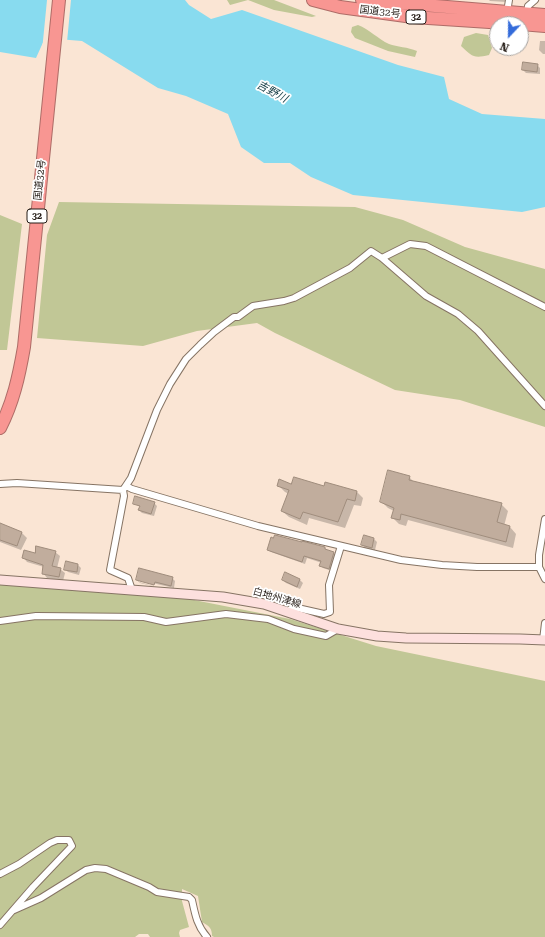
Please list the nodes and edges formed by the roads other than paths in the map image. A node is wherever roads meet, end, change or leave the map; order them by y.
1 (59, 0) edge
2 (313, 0) edge
3 (362, 0) edge
4 (535, 0) edge
5 (508, 6) edge
6 (414, 7) edge
7 (545, 15) edge
8 (489, 16) edge
9 (518, 16) edge
10 (524, 16) edge
11 (529, 18) edge
12 (529, 22) edge
13 (545, 26) edge
14 (382, 258) junction
15 (545, 307) edge
16 (545, 406) edge
17 (0, 428) edge
18 (0, 484) edge
19 (125, 488) junction
20 (545, 519) edge
21 (341, 546) junction
22 (539, 567) junction
23 (545, 579) edge
24 (0, 580) edge
25 (132, 590) junction
26 (287, 612) junction
27 (0, 621) edge
28 (545, 624) edge
29 (338, 629) junction
30 (544, 640) edge
31 (0, 874) edge
32 (14, 910) junction
33 (0, 925) edge
34 (207, 937) edge

1 - 17 highway, 国道32号 / 32
2 - 6 highway, 国道32号 / 32
3 - 6 highway, 国道32号 / 32
4 - 10 street
5 - 6 highway, 国道32号 / 32
5 - 9 highway, 国道32号 / 32
6 - 8 highway, 国道32号 / 32
7 - 11 highway, 国道32号 / 32
12 - 13 highway, 国道32号 / 32
14 - 15 street
14 - 16 street
14 - 19 street
18 - 19 street
19 - 21 street
19 - 25 street
20 - 22 street
21 - 22 street
21 - 26 street
22 - 23 street
24 - 25 main road, 白地州津線
25 - 26 main road, 白地州津線
26 - 29 main road, 白地州津線
27 - 29 street
28 - 30 street
29 - 30 main road, 白地州津線
31 - 32 street
32 - 33 street
32 - 34 street

